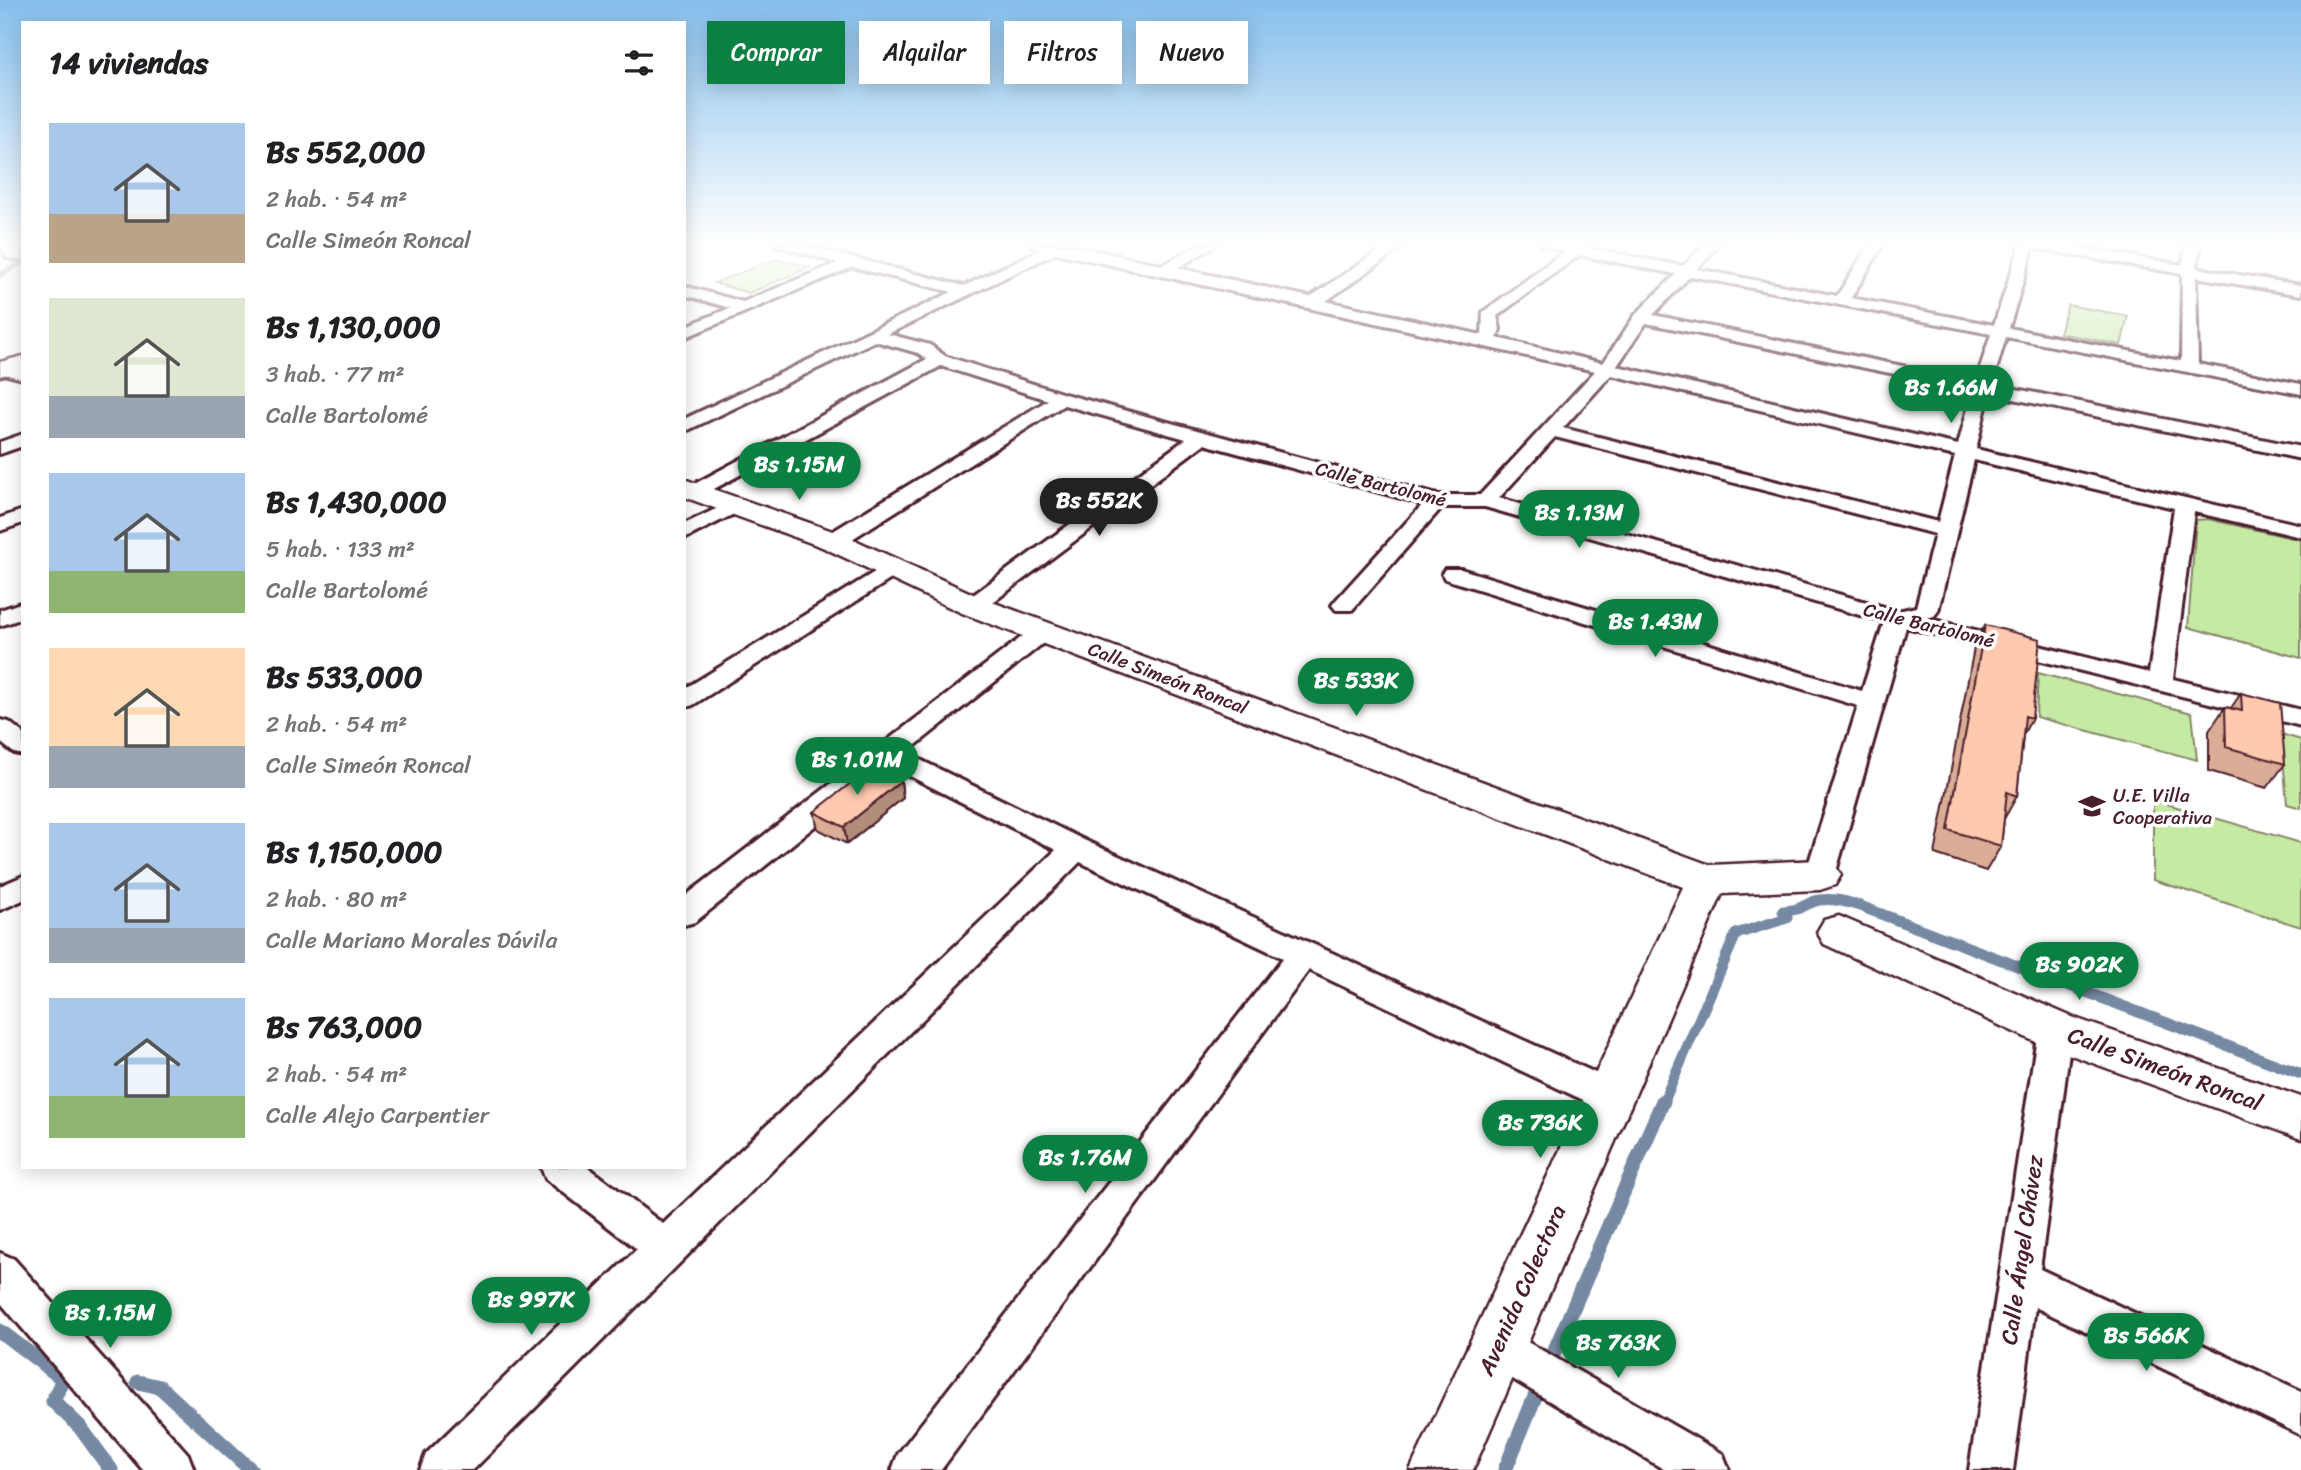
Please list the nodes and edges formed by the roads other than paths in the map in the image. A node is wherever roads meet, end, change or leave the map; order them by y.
1 (733, 314) edge
2 (919, 314) edge
3 (1361, 314) edge
4 (1491, 314) edge
5 (1645, 314) edge
6 (1903, 314) edge
7 (2007, 314) edge
8 (2189, 314) edge
9 (1642, 317) junction
10 (686, 332) edge
11 (2001, 332) junction
12 (873, 335) junction
13 (1488, 341) junction
14 (939, 360) junction
15 (2189, 368) junction
16 (1607, 369) junction
17 (1982, 388) junction
18 (2301, 389) edge
19 (1062, 399) junction
20 (686, 425) edge
21 (1553, 431) junction
22 (1201, 437) junction
23 (21, 441) edge
24 (0, 448) edge
25 (1965, 453) junction
26 (2301, 453) edge
27 (689, 489) edge
28 (1437, 501) junction
29 (1486, 501) junction
30 (2185, 504) junction
31 (735, 506) junction
32 (21, 517) edge
33 (0, 525) edge
34 (1948, 531) junction
35 (2301, 531) edge
36 (686, 532) edge
37 (833, 541) junction
38 (891, 569) junction
39 (1453, 574) dead end
40 (1344, 605) dead end
41 (973, 606) junction
42 (21, 610) edge
43 (1897, 618) junction
44 (0, 619) edge
45 (1044, 631) junction
46 (2160, 683) junction
47 (686, 699) edge
48 (1870, 702) junction
49 (2301, 718) edge
50 (887, 754) junction
51 (1076, 848) junction
52 (1820, 875) joint
53 (1707, 880) junction
54 (21, 888) edge
55 (0, 899) edge
56 (686, 912) edge
57 (1839, 932) dead end
58 (1303, 955) junction
59 (2055, 1030) junction
60 (1610, 1097) junction
61 (2301, 1118) edge
62 (562, 1169) edge
63 (665, 1248) junction
64 (0, 1272) edge
65 (2017, 1278) junction
66 (1496, 1345) junction
67 (2301, 1413) edge
68 (172, 1470) edge
69 (442, 1470) edge
70 (914, 1470) edge
71 (1441, 1470) edge
72 (1707, 1470) edge
73 (1991, 1470) edge

1 - 10 street
2 - 12 street
3 - 13 street
4 - 13 street
5 - 9 street
6 - 11 street
7 - 11 street
8 - 15 street
9 - 16 street
9 - 17 street
11 - 15 street
11 - 17 street
12 - 14 street, Calle Bartolomé
12 - 20 street
13 - 16 street
14 - 19 street, Calle Bartolomé
14 - 27 street
15 - 18 street
16 - 21 street
16 - 25 street
17 - 25 street
17 - 26 street
19 - 22 street, Calle Bartolomé
19 - 37 street
21 - 29 street
21 - 34 street
22 - 28 street, Calle Bartolomé
22 - 41 street
23 - 24 street
25 - 30 street
25 - 34 street
27 - 31 street, Calle Simeón Roncal
28 - 29 street, Calle Bartolomé
28 - 40 street
29 - 43 street, Calle Bartolomé
30 - 35 street
30 - 46 street
31 - 36 street
31 - 37 street, Calle Simeón Roncal
32 - 33 street
34 - 43 street
37 - 38 street, Calle Simeón Roncal
38 - 41 street, Calle Simeón Roncal
38 - 47 street
39 - 48 street
41 - 45 street, Calle Simeón Roncal
42 - 44 street
43 - 46 street, Calle Bartolomé
43 - 48 street
45 - 50 street
45 - 53 street, Calle Simeón Roncal
46 - 49 street, Calle Bartolomé
48 - 52 street
50 - 51 street
50 - 56 street
51 - 58 street
51 - 63 street
52 - 53 street, Calle Simeón Roncal
53 - 60 street, Avenida Colectora
54 - 55 street
57 - 59 street, Calle Simeón Roncal
58 - 60 street
58 - 70 street
59 - 61 street, Calle Simeón Roncal
59 - 65 street, Calle Ángel Chávez
60 - 66 street, Avenida Colectora
62 - 63 street
63 - 69 street
64 - 68 street
65 - 67 street
65 - 73 street, Calle Ángel Chávez
66 - 71 street, Avenida Colectora
66 - 72 street

